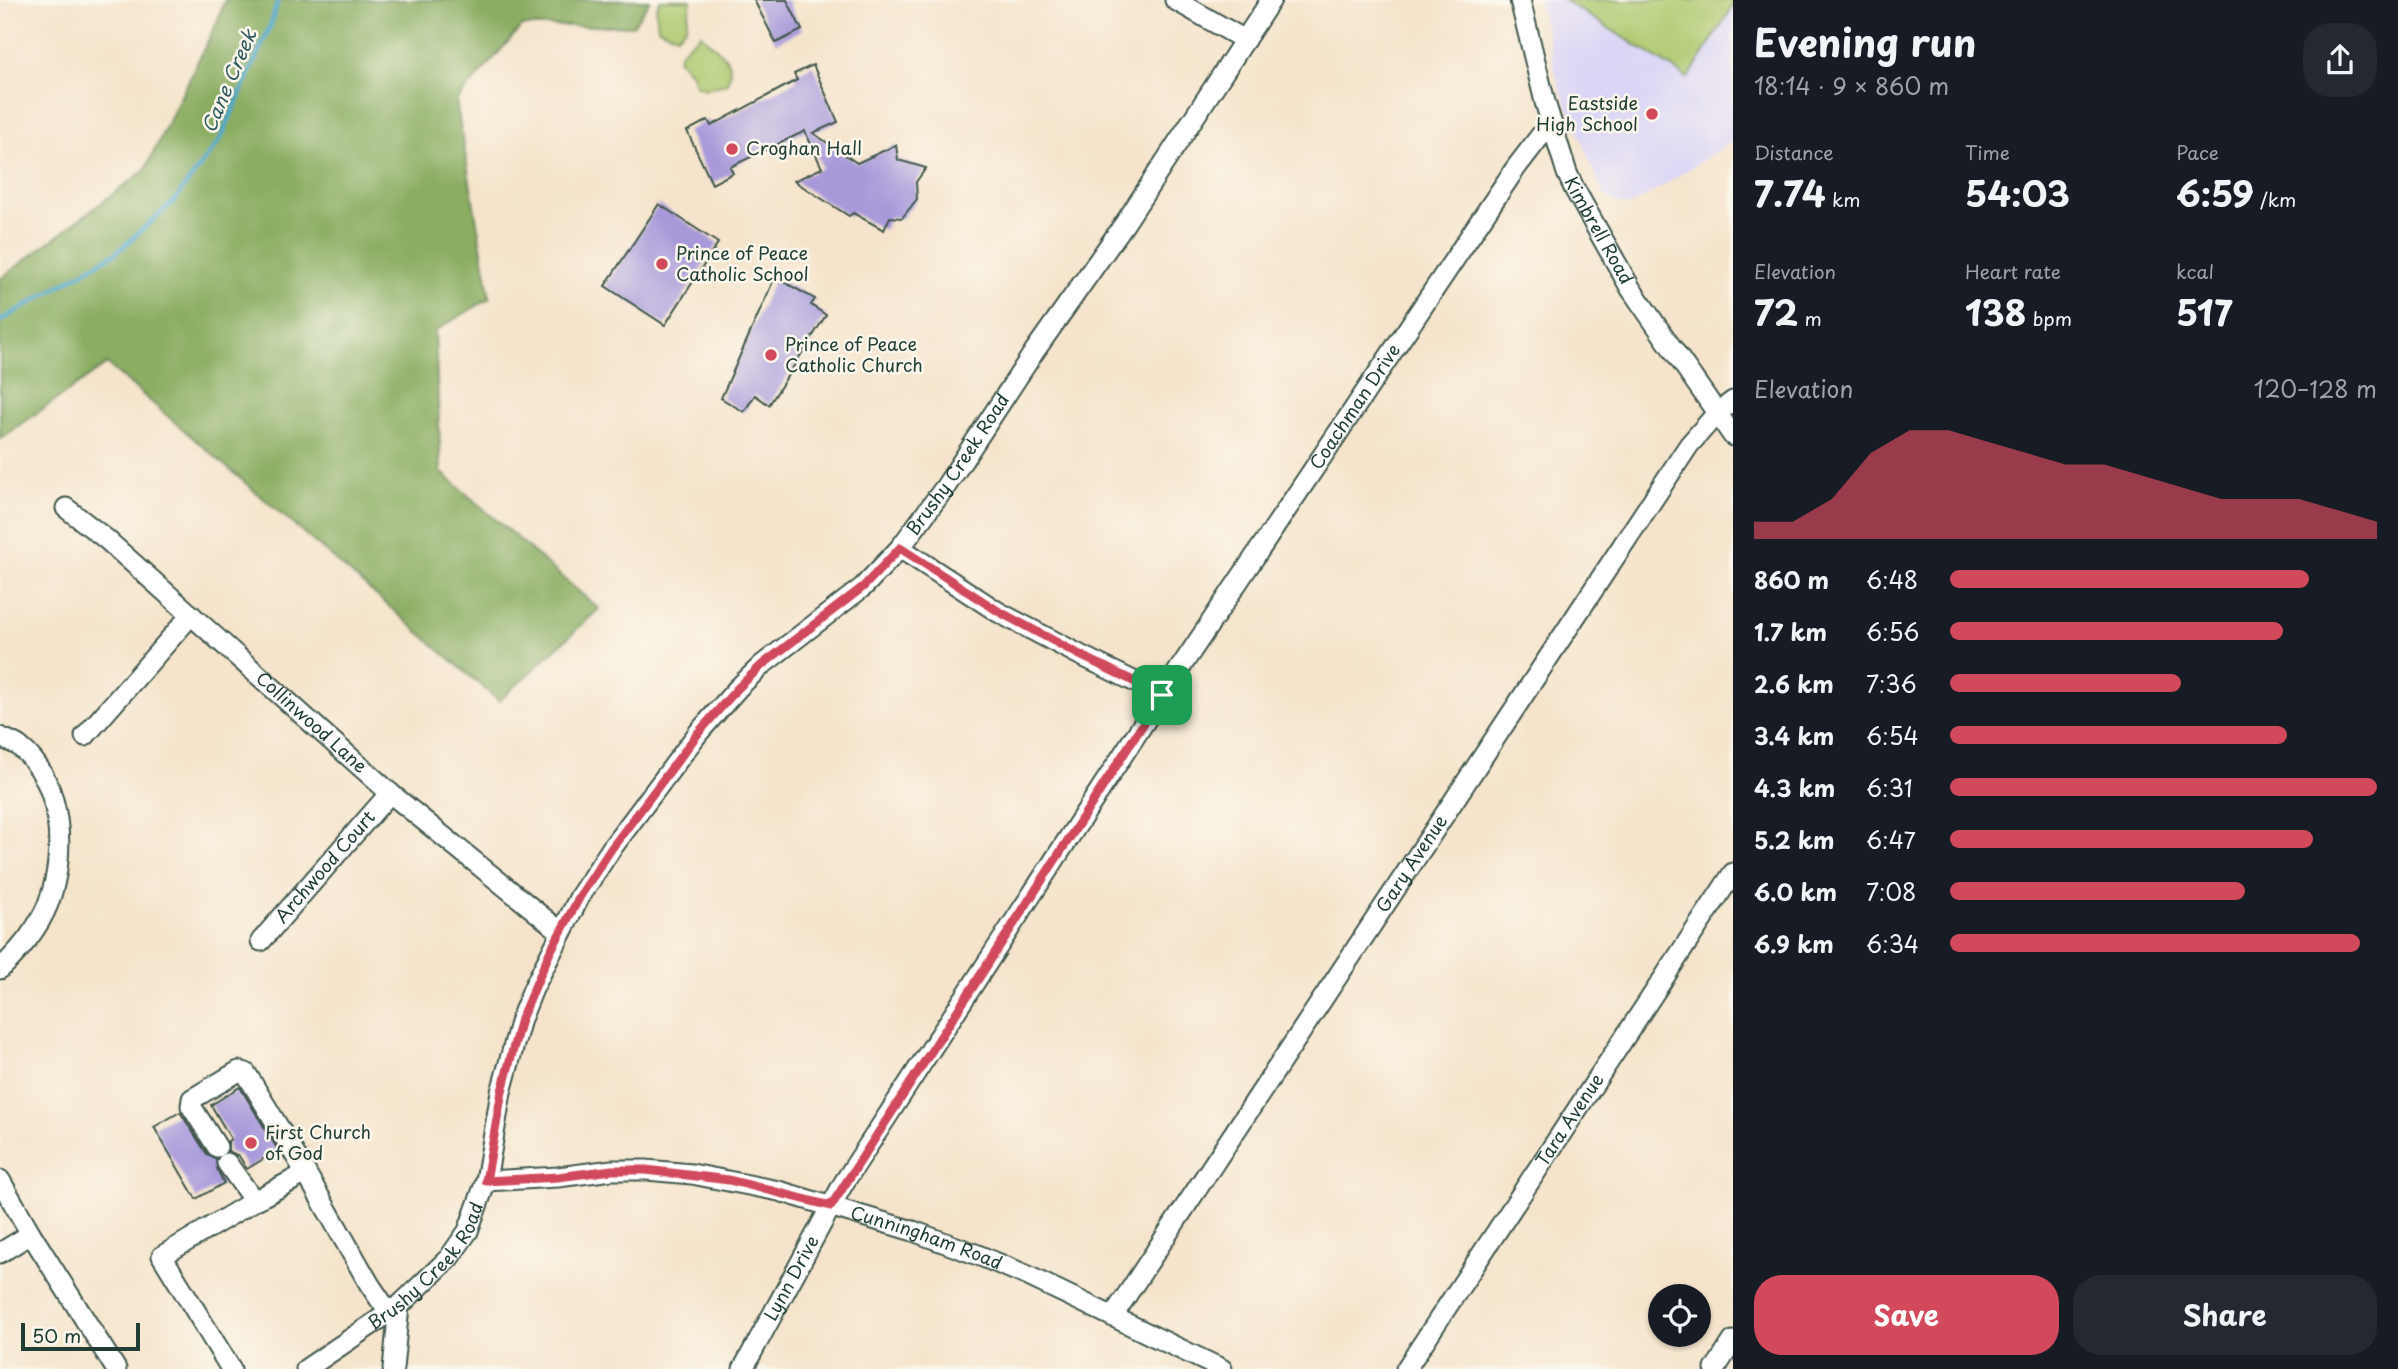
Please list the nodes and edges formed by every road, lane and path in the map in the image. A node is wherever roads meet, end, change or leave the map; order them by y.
1 (1175, 0) edge
2 (1271, 0) edge
3 (1520, 0) edge
4 (1245, 40) junction
5 (1551, 122) junction
6 (1733, 401) edge
7 (1717, 413) junction
8 (1733, 436) edge
9 (66, 508) dead end
10 (900, 548) junction
11 (191, 615) junction
12 (1162, 695) junction
13 (85, 736) dead end
14 (0, 737) edge
15 (390, 793) junction
16 (1733, 873) edge
17 (561, 932) junction
18 (261, 941) dead end
19 (0, 969) edge
20 (306, 1173) junction
21 (0, 1180) edge
22 (486, 1181) junction
23 (254, 1201) junction
24 (831, 1206) junction
25 (31, 1234) junction
26 (0, 1252) edge
27 (394, 1310) junction
28 (1113, 1316) junction
29 (1733, 1341) edge
30 (116, 1369) edge
31 (231, 1369) edge
32 (306, 1369) edge
33 (393, 1369) edge
34 (743, 1369) edge
35 (1222, 1369) edge
36 (1406, 1369) edge
37 (1715, 1369) edge

1 - 4 street
2 - 4 street, Brushy Creek Road
3 - 5 street, Kimbrell Road
4 - 10 street, Brushy Creek Road
5 - 7 street, Kimbrell Road
5 - 12 street, Coachman Drive
6 - 7 street, Gary Avenue
7 - 8 street, Kimbrell Road
7 - 28 street, Gary Avenue
9 - 11 street, Collinwood Lane
10 - 12 street
10 - 17 street, Brushy Creek Road
11 - 13 street
11 - 15 street, Collinwood Lane
12 - 24 street, Lynn Drive
14 - 19 street
15 - 17 street, Collinwood Lane
15 - 18 street, Archwood Court
16 - 36 street, Tara Avenue
17 - 22 street, Brushy Creek Road
20 - 23 street
20 - 23 street
20 - 27 street
21 - 25 street
22 - 24 street, Cunningham Road
22 - 27 street, Brushy Creek Road
23 - 31 street
24 - 28 street, Cunningham Road
24 - 34 street, Lynn Drive
25 - 26 street
25 - 30 street
27 - 32 street, Brushy Creek Road
27 - 33 street
28 - 35 street, Cunningham Road
29 - 37 street

